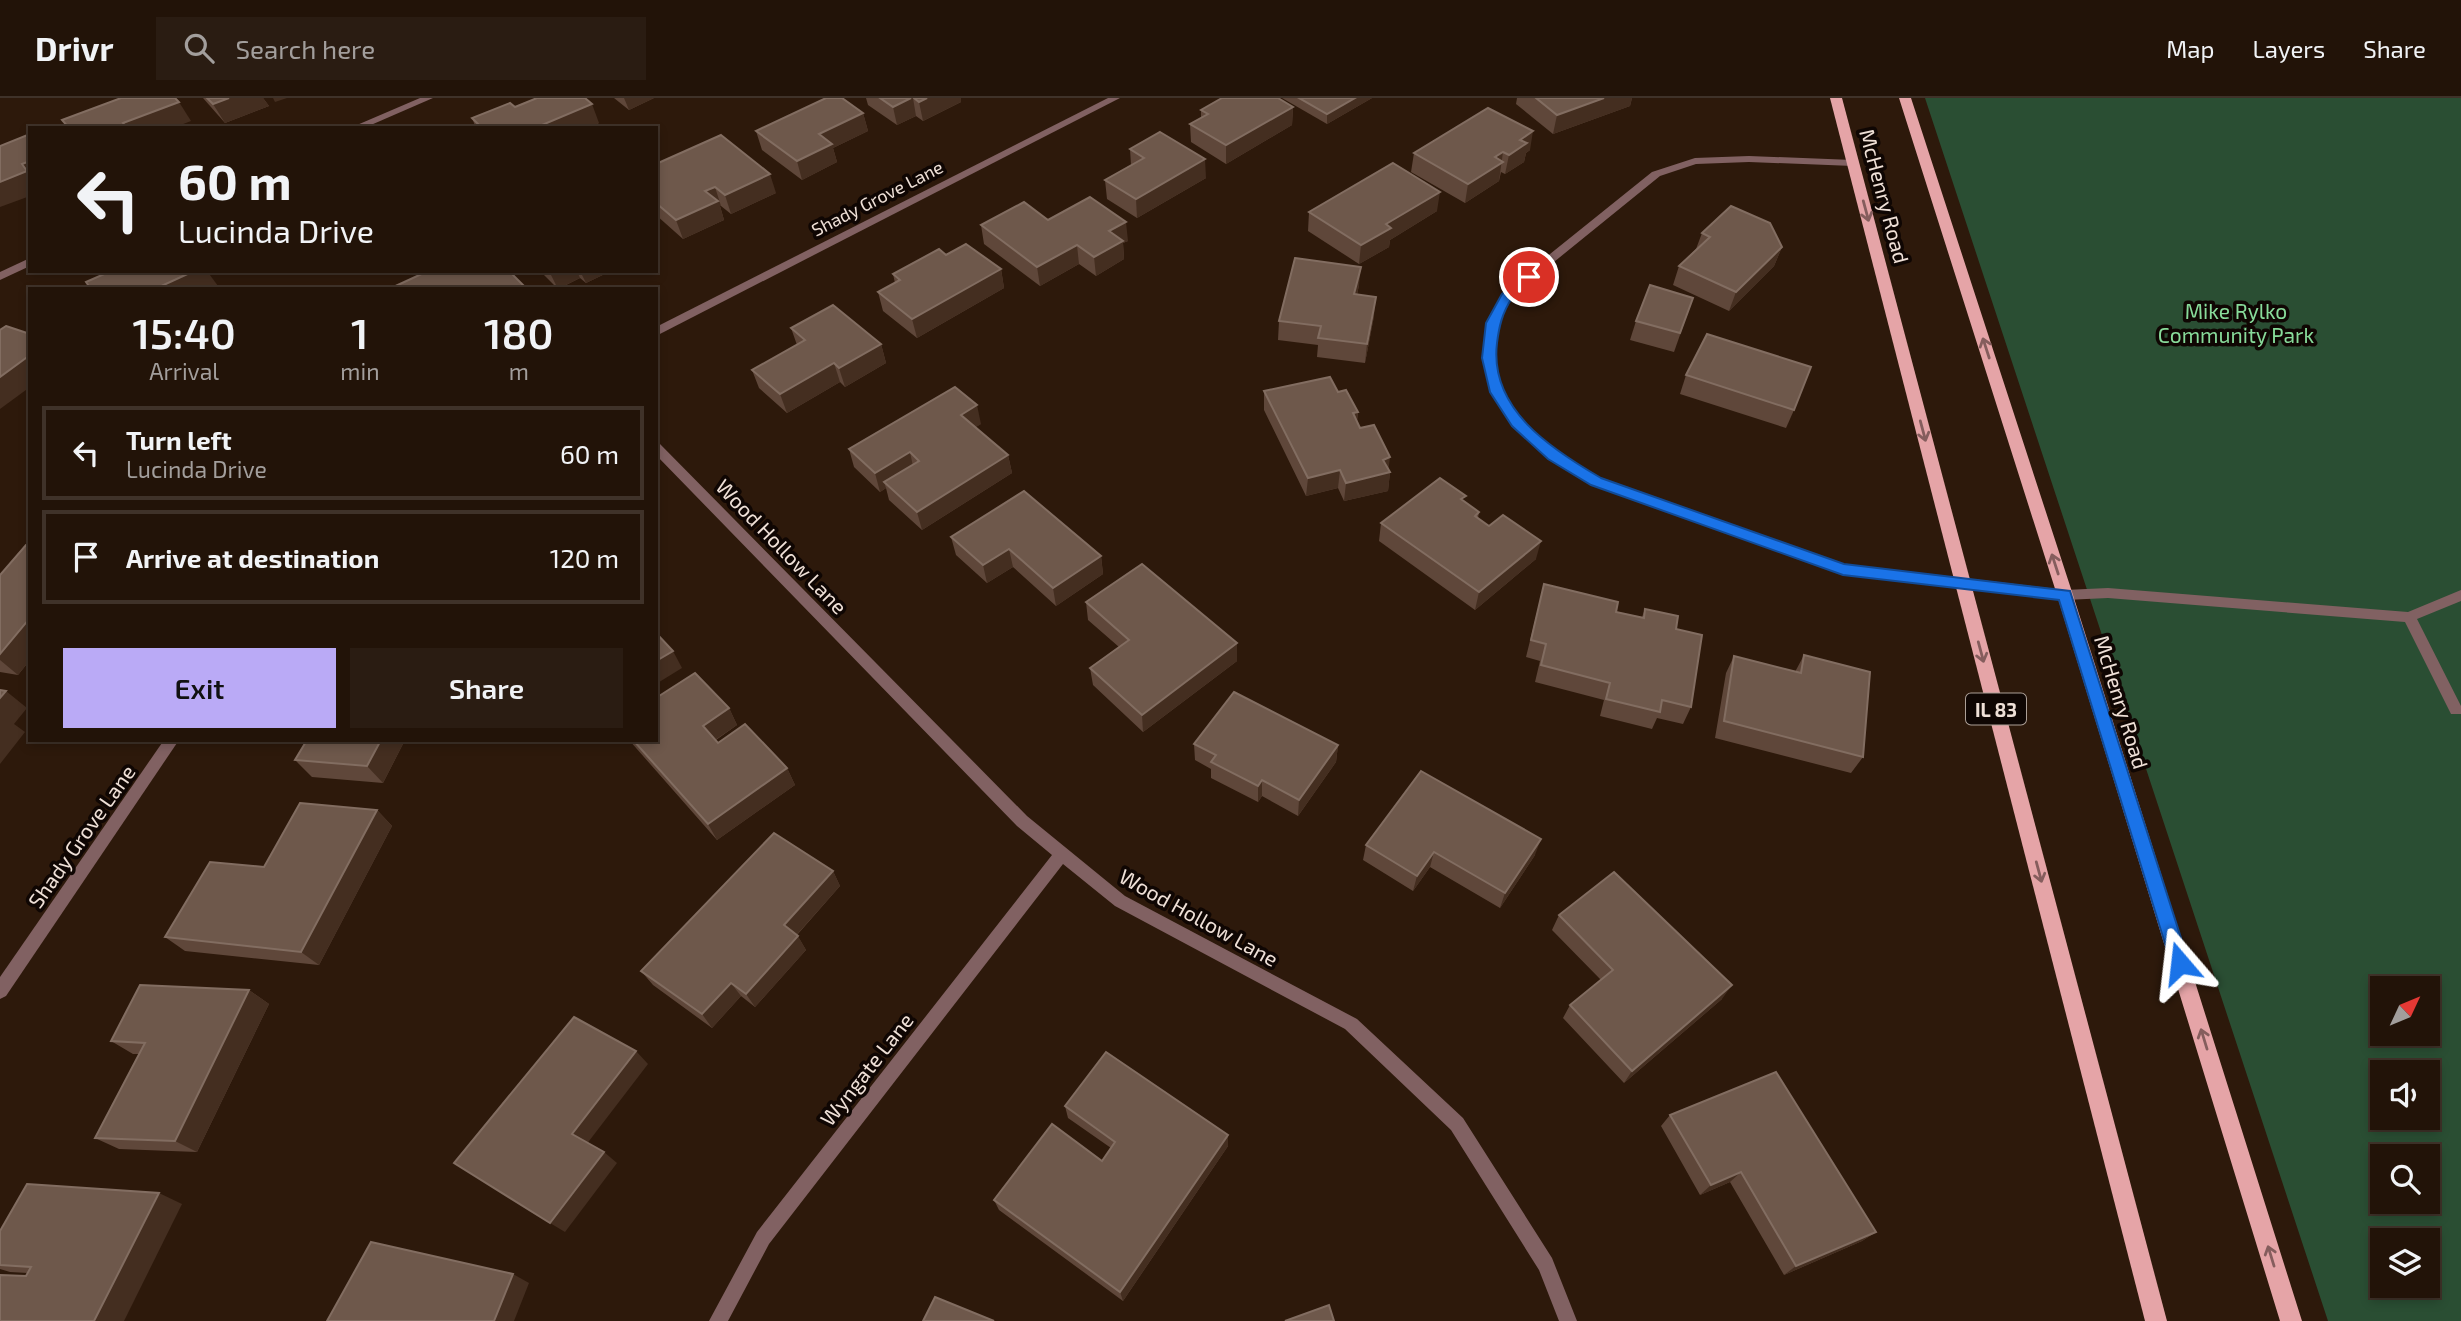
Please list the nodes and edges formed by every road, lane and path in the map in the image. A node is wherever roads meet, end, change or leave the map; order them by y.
1 (428, 98) edge
2 (1115, 98) edge
3 (1836, 98) edge
4 (1905, 98) edge
5 (360, 126) edge
6 (1853, 163) junction
7 (28, 262) edge
8 (0, 277) edge
9 (658, 331) edge
10 (658, 449) edge
11 (1963, 583) junction
12 (2065, 595) junction
13 (2461, 595) edge
14 (2409, 617) junction
15 (2456, 710) dead end
16 (171, 742) edge
17 (1062, 854) junction
18 (0, 991) edge
19 (718, 1321) edge
20 (1568, 1321) edge
21 (2156, 1321) edge
22 (2291, 1321) edge

1 - 5 street
2 - 9 street, Shady Grove Lane
3 - 6 main road, McHenry Road / IL 83
12 -> 4 main road, McHenry Road
6 -> 11 main road, McHenry Road / IL 83
6 - 11 street
7 - 8 street
10 - 17 street, Wood Hollow Lane
11 - 12 street
11 -> 21 main road, McHenry Road / IL 83
12 - 14 street
22 -> 12 main road, McHenry Road
13 - 14 street
14 - 15 street
16 - 18 street, Shady Grove Lane
17 - 19 street, Wyngate Lane
17 - 20 street, Wood Hollow Lane

